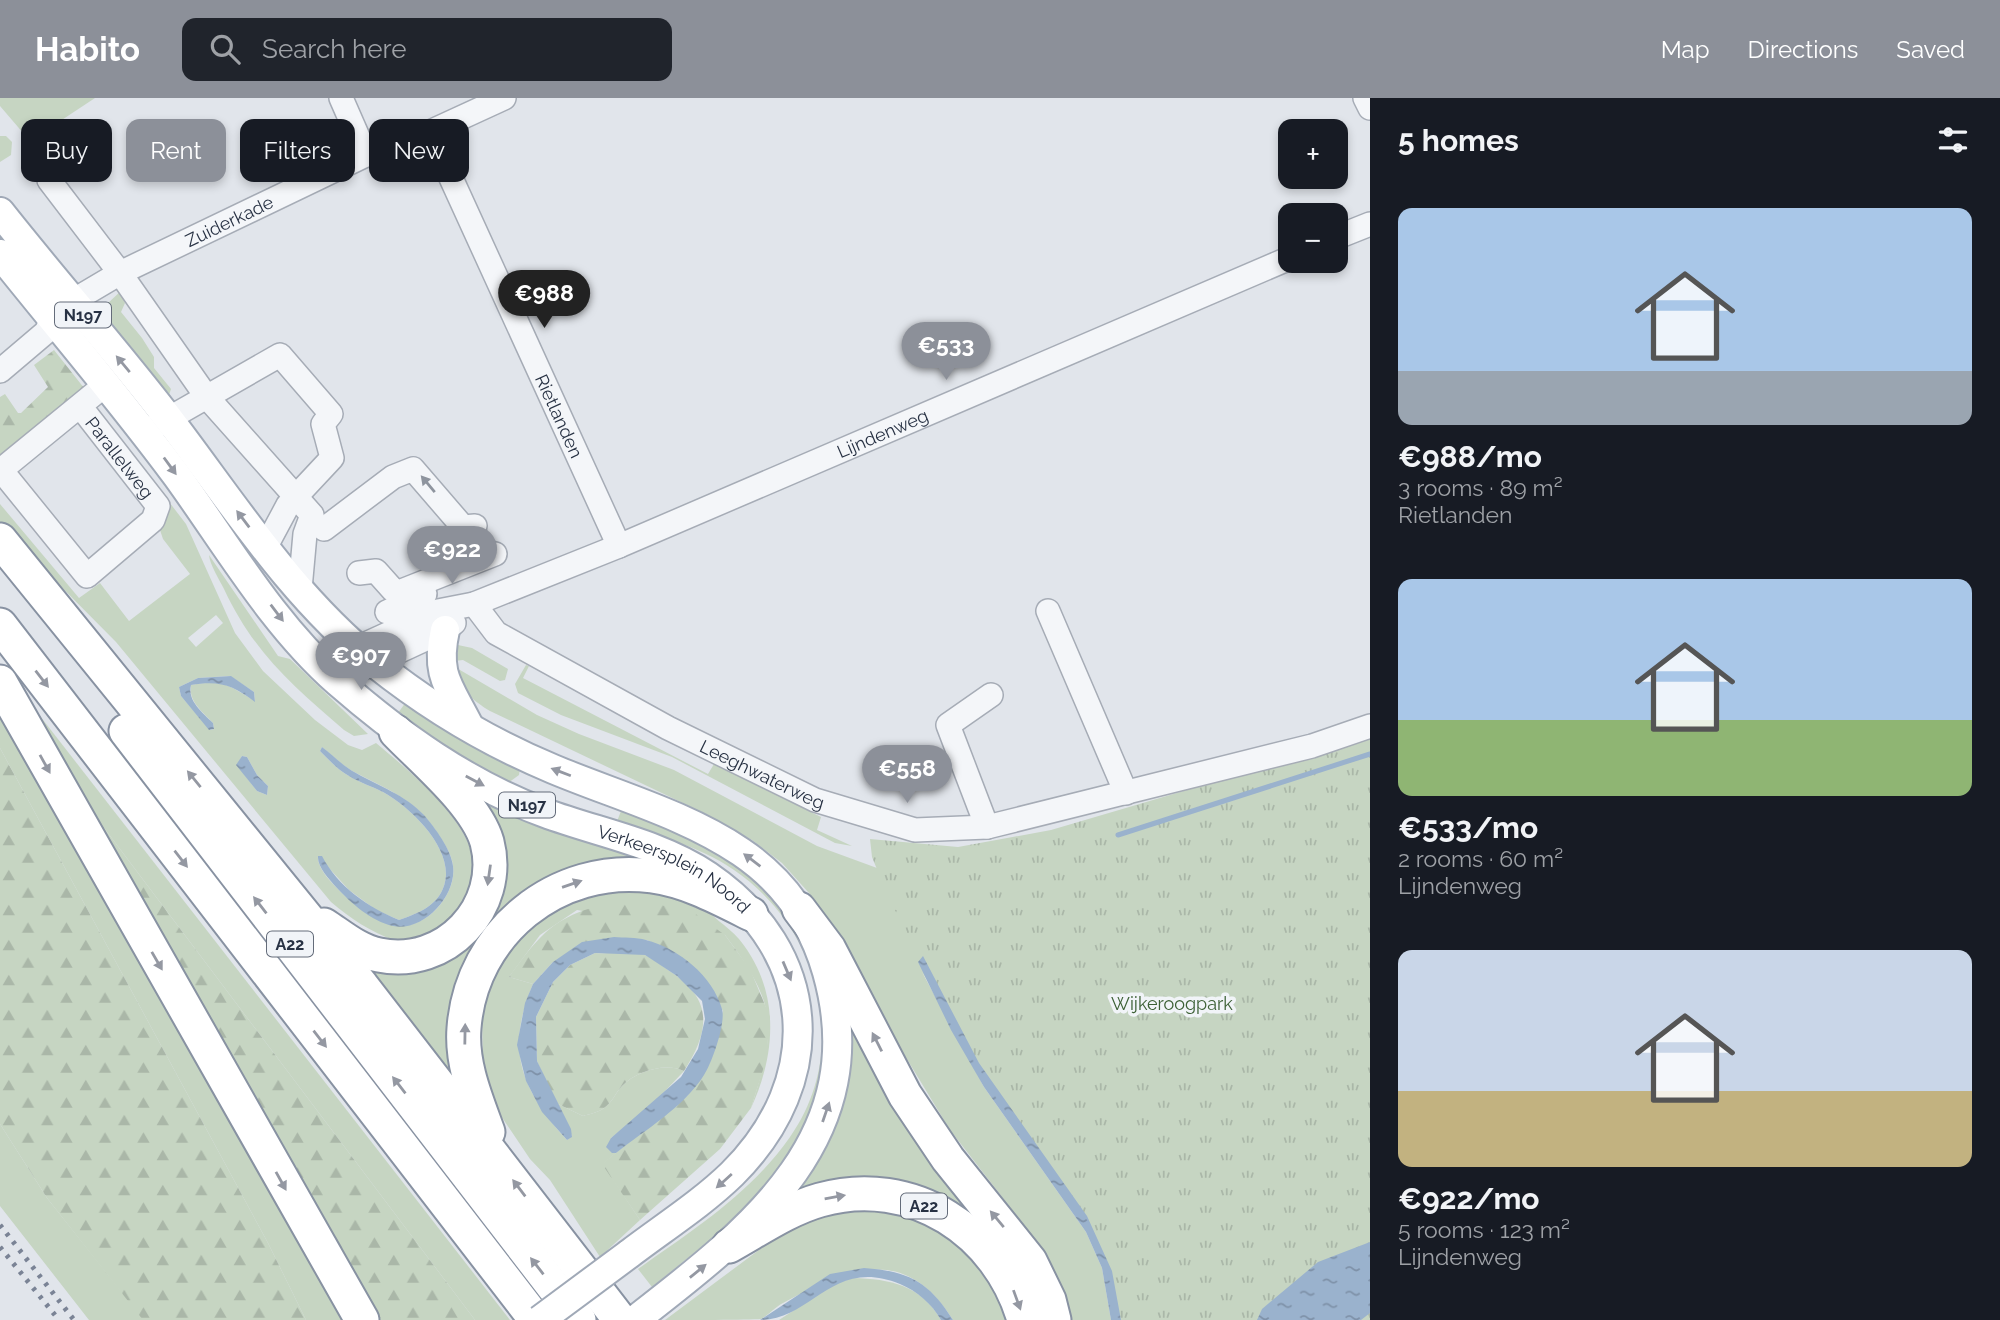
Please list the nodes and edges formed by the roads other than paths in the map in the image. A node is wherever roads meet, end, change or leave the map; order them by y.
1 (341, 98) edge
2 (504, 98) edge
3 (1366, 98) edge
4 (1370, 108) edge
5 (458, 119) edge
6 (369, 154) edge
7 (366, 155) junction
8 (51, 182) edge
9 (453, 182) edge
10 (0, 212) edge
11 (1370, 223) edge
12 (1348, 233) edge
13 (0, 254) edge
14 (1278, 263) edge
15 (120, 273) junction
16 (56, 318) junction
17 (0, 371) edge
18 (106, 385) junction
19 (206, 396) junction
20 (80, 406) junction
21 (156, 425) junction
22 (294, 498) junction
23 (194, 499) joint
24 (318, 522) junction
25 (475, 526) dead end
26 (0, 540) edge
27 (619, 546) junction
28 (265, 548) junction
29 (0, 568) edge
30 (359, 573) dead end
31 (300, 589) junction
32 (474, 604) junction
33 (1048, 611) dead end
34 (387, 612) dead end
35 (0, 625) edge
36 (445, 630) junction
37 (367, 656) junction
38 (333, 678) junction
39 (0, 682) edge
40 (991, 695) dead end
41 (1370, 726) edge
42 (470, 729) junction
43 (397, 732) junction
44 (1126, 793) junction
45 (987, 827) junction
46 (298, 908) junction
47 (799, 909) junction
48 (751, 914) junction
49 (499, 1160) junction
50 (729, 1246) junction
51 (362, 1320) edge
52 (538, 1320) edge
53 (579, 1320) edge
54 (620, 1320) edge
55 (635, 1320) edge
56 (1024, 1320) edge
57 (1054, 1320) edge

1 - 7 street
2 - 5 street, Zuiderkade
3 - 4 street
6 - 7 street, Zuiderkade
7 - 15 street, Zuiderkade
8 - 15 street
9 - 27 street, Rietlanden
10 - 16 main road, Parallelweg / N197
11 - 12 street
13 - 16 main road, Parallelweg / N197
14 - 27 street, Lijndenweg
15 - 16 street, Zuiderkade
15 - 19 street
16 - 17 street
16 - 18 main road, Parallelweg / N197
21 -> 16 main road, Parallelweg / N197
18 - 20 street, Parallelweg
18 - 21 main road, Parallelweg / N197
19 - 21 street
19 - 22 street
19 - 22 street
20 - 20 street, Parallelweg
21 -> 23 main road, Parallelweg / N197
28 -> 21 main road, Parallelweg / N197
22 - 24 street
22 - 28 street
23 -> 38 main road, Verkeersplein Noord / N197
25 -> 24 street
24 - 31 street
46 -> 26 highway, A22
27 - 32 street, Lijndenweg
28 - 31 main road, Parallelweg / N197
53 -> 29 highway, A22
30 - 34 street
31 - 37 main road, Parallelweg / N197
32 - 36 street, Lijndenweg
32 - 37 street, Lijndenweg
32 - 45 street, Leeghwaterweg
33 - 44 street
35 -> 52 highway, A22
36 - 37 street, Lijndenweg
36 - 42 main road
37 - 38 street, Lijndenweg
37 - 42 main road, N197
38 - 43 main road, Verkeersplein Noord / N197
39 -> 51 highway
40 - 45 street
41 - 44 street, Leeghwaterweg
47 -> 42 main road, N197
43 -> 46 highway, A22
43 -> 48 main road, Verkeersplein Noord / N197
44 - 45 street, Leeghwaterweg
46 - 49 highway, A22
50 -> 47 main road, N197
57 -> 47 highway, A22
49 -> 48 highway, A22
48 -> 52 main road, Verkeersplein Noord / N197, bridge
54 -> 49 highway, A22
55 -> 50 main road, N197
50 -> 56 highway, A22

